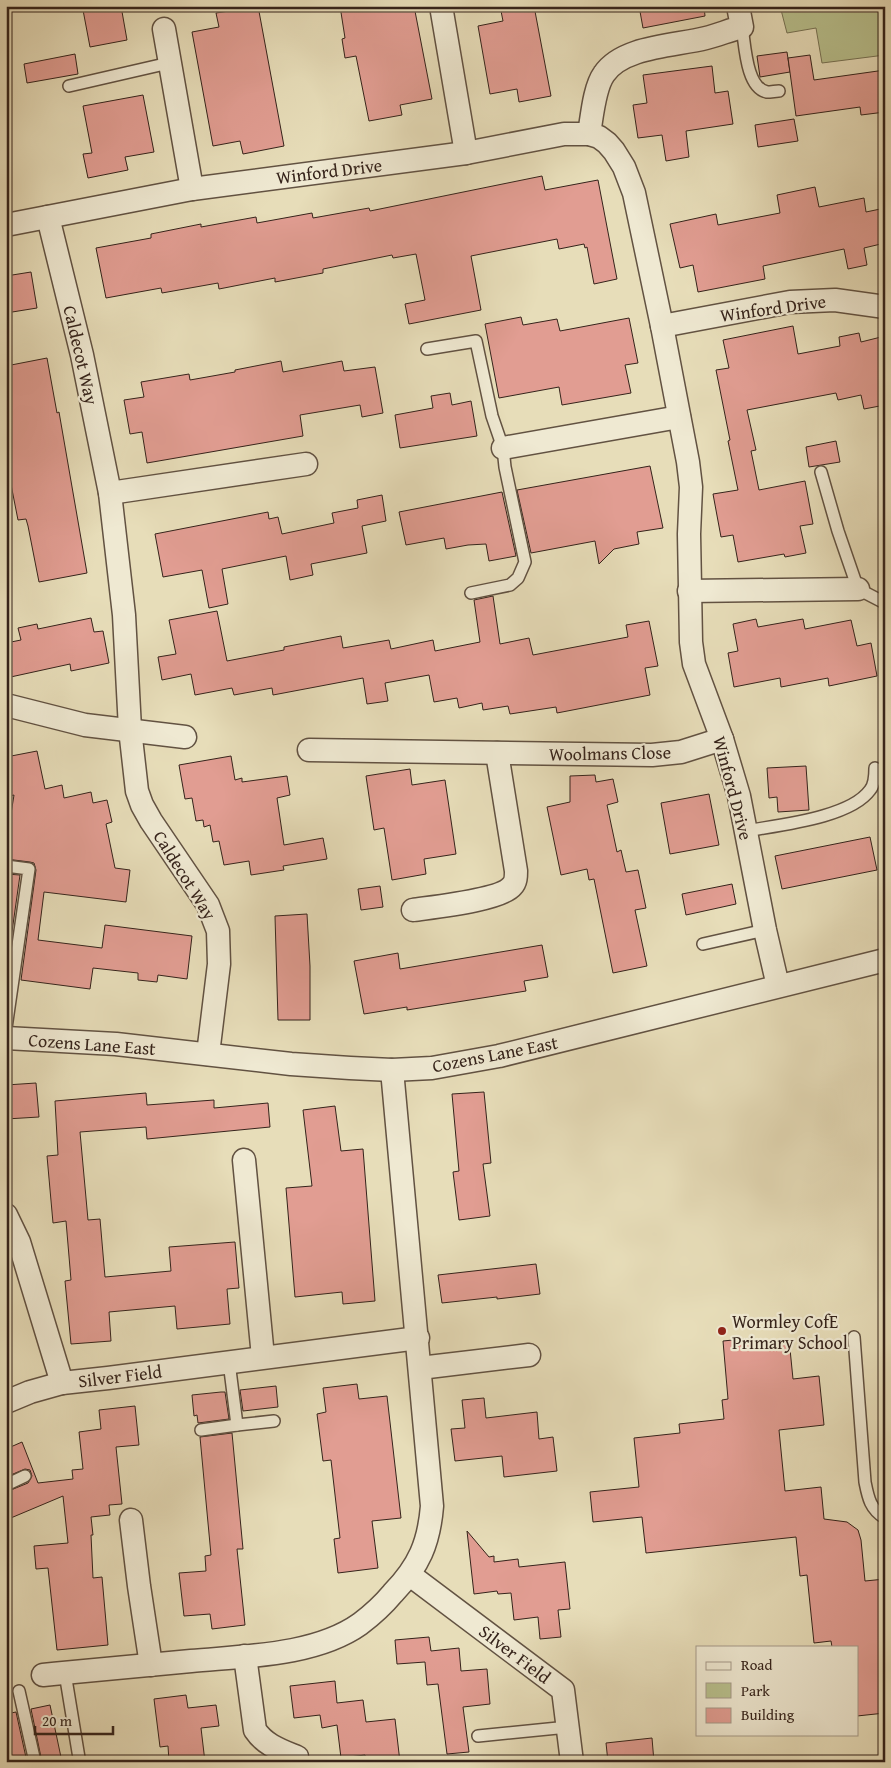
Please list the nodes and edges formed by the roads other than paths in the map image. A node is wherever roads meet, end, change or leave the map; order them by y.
1 (441, 6) edge
2 (740, 17) edge
3 (164, 29) dead end
4 (169, 64) junction
5 (69, 86) dead end
6 (779, 91) dead end
7 (589, 134) junction
8 (466, 153) junction
9 (192, 189) junction
10 (48, 218) junction
11 (6, 225) edge
12 (885, 307) edge
13 (662, 326) junction
14 (427, 349) dead end
15 (679, 417) junction
16 (503, 448) junction
17 (306, 464) dead end
18 (821, 472) dead end
19 (110, 493) junction
20 (858, 590) junction
21 (689, 591) junction
22 (471, 593) dead end
23 (885, 602) edge
24 (6, 705) edge
25 (130, 729) junction
26 (185, 737) dead end
27 (722, 739) junction
28 (309, 750) dead end
29 (497, 753) junction
30 (876, 768) dead end
31 (746, 830) junction
32 (6, 866) edge
33 (413, 910) dead end
34 (765, 930) junction
35 (703, 944) dead end
36 (885, 960) edge
37 (778, 986) junction
38 (6, 1028) edge
39 (6, 1038) edge
40 (208, 1054) junction
41 (392, 1070) junction
42 (244, 1160) dead end
43 (6, 1215) edge
44 (854, 1336) dead end
45 (418, 1338) junction
46 (529, 1355) dead end
47 (263, 1357) junction
48 (229, 1362) junction
49 (420, 1368) junction
50 (62, 1383) junction
51 (6, 1402) edge
52 (274, 1421) dead end
53 (237, 1425) junction
54 (200, 1430) dead end
55 (25, 1476) dead end
56 (6, 1485) edge
57 (885, 1518) edge
58 (131, 1520) dead end
59 (410, 1575) junction
60 (245, 1656) junction
61 (152, 1665) junction
62 (65, 1673) junction
63 (43, 1675) dead end
64 (19, 1691) dead end
65 (568, 1727) junction
66 (478, 1736) dead end
67 (79, 1758) dead end
68 (35, 1762) edge
69 (298, 1762) edge
70 (572, 1762) edge

1 - 8 street
2 - 6 lane
2 - 7 street
3 - 4 street
4 - 5 lane
4 - 9 street
7 - 8 street, Winford Drive
7 - 13 street, Winford Drive
8 - 9 street, Winford Drive
9 - 10 street, Winford Drive
10 - 11 street, Winford Drive
10 - 19 street, Caldecot Way
12 - 13 street, Winford Drive
13 - 15 street, Winford Drive
14 - 16 lane
15 - 16 street
15 - 21 street, Winford Drive
16 - 22 lane
17 - 19 street
18 - 20 lane
19 - 25 street, Caldecot Way
20 - 21 street
20 - 23 lane
21 - 27 street, Winford Drive
24 - 25 street
25 - 26 street
25 - 40 street, Caldecot Way
27 - 29 street, Woolmans Close
27 - 31 street, Winford Drive
28 - 29 street, Woolmans Close
29 - 33 street
30 - 31 lane
31 - 34 street, Winford Drive
32 - 38 lane
34 - 35 lane
34 - 37 street, Winford Drive
36 - 37 street, Cozens Lane East
37 - 41 street, Cozens Lane East
39 - 40 street, Cozens Lane East
40 - 41 street, Cozens Lane East
41 - 45 street
42 - 47 street
43 - 50 street, Silver Field
44 - 57 lane
45 - 47 street, Silver Field
45 - 49 street
46 - 49 street
47 - 48 street, Silver Field
48 - 50 street, Silver Field
48 - 53 lane
49 - 59 street
50 - 51 street
52 - 53 lane
53 - 54 lane
55 - 56 lane
58 - 61 street
59 - 60 street
59 - 65 street, Silver Field
60 - 61 street
60 - 69 street
61 - 62 street
62 - 63 street
62 - 67 lane
64 - 68 lane
65 - 66 lane
65 - 70 street, Silver Field

